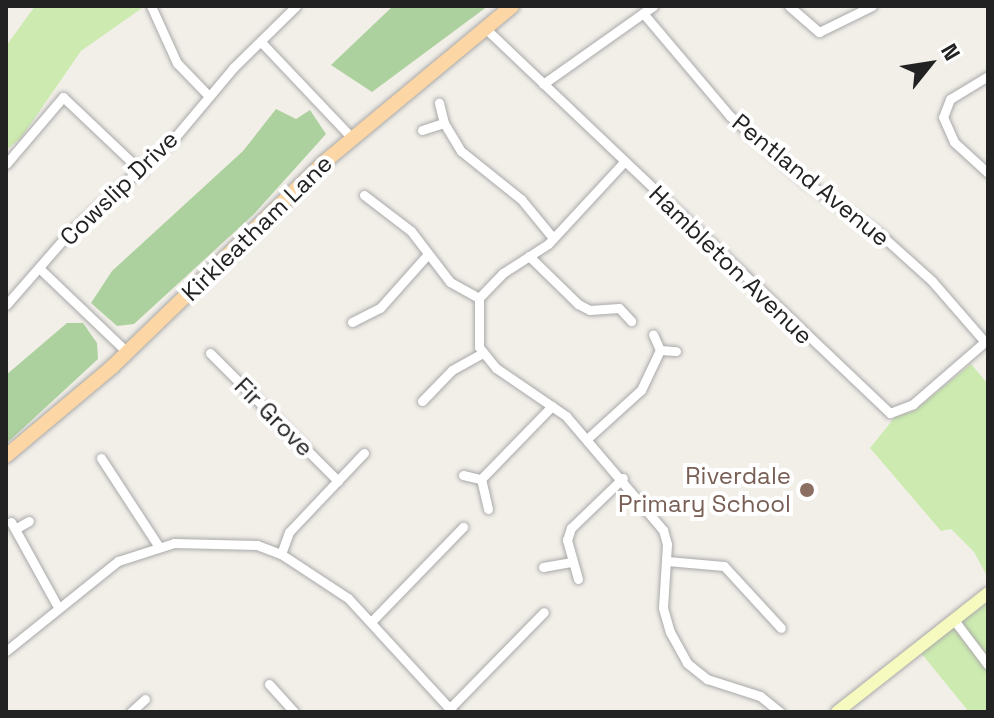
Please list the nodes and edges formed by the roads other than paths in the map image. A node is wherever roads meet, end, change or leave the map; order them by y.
1 (151, 6) edge
2 (296, 6) edge
3 (512, 6) edge
4 (653, 6) edge
5 (789, 6) edge
6 (872, 6) edge
7 (643, 13) junction
8 (485, 28) junction
9 (262, 43) junction
10 (988, 76) edge
11 (543, 84) junction
12 (209, 96) junction
13 (439, 103) dead end
14 (444, 123) junction
15 (422, 130) dead end
16 (352, 138) junction
17 (623, 163) junction
18 (6, 164) edge
19 (142, 172) junction
20 (988, 173) edge
21 (364, 195) dead end
22 (553, 238) junction
23 (428, 254) junction
24 (529, 256) junction
25 (39, 268) junction
26 (479, 298) junction
27 (6, 305) edge
28 (631, 321) dead end
29 (352, 322) dead end
30 (653, 334) dead end
31 (987, 340) edge
32 (660, 350) junction
33 (676, 351) dead end
34 (127, 352) junction
35 (210, 353) dead end
36 (483, 353) junction
37 (422, 401) dead end
38 (552, 406) junction
39 (588, 438) junction
40 (364, 453) dead end
41 (6, 456) edge
42 (117, 457) dead end
43 (463, 475) dead end
44 (623, 478) junction
45 (481, 479) junction
46 (338, 481) junction
47 (488, 509) dead end
48 (29, 521) dead end
49 (463, 527) dead end
50 (453, 538) junction
51 (159, 547) junction
52 (460, 548) dead end
53 (281, 554) junction
54 (667, 561) junction
55 (571, 562) junction
56 (543, 567) dead end
57 (578, 579) dead end
58 (988, 593) edge
59 (58, 607) junction
60 (526, 610) dead end
61 (954, 620) junction
62 (372, 621) junction
63 (781, 628) dead end
64 (6, 651) edge
65 (988, 665) edge
66 (269, 684) dead end
67 (145, 699) dead end
68 (452, 710) edge
69 (131, 712) edge
70 (294, 712) edge
71 (780, 712) edge
72 (837, 712) edge

1 - 12 street
2 - 9 street, Cowslip Drive
3 - 8 main road, Kirkleatham Lane
4 - 7 street
5 - 6 street
7 - 11 street
7 - 31 street, Pentland Avenue
8 - 11 street, Hambleton Avenue
8 - 16 main road, Kirkleatham Lane
9 - 12 street, Cowslip Drive
9 - 16 street
10 - 20 street
11 - 17 street, Hambleton Avenue
12 - 19 street, Cowslip Drive
13 - 14 street
14 - 15 street
14 - 22 street
16 - 34 main road, Kirkleatham Lane
17 - 22 street
17 - 31 street, Hambleton Avenue
18 - 19 street
19 - 25 street, Cowslip Drive
21 - 23 street
22 - 24 street
23 - 26 street
23 - 29 street
24 - 26 street
24 - 28 street
25 - 27 street, Cowslip Drive
25 - 34 street
26 - 36 street
30 - 32 street
32 - 33 street
32 - 39 street
34 - 41 main road, Kirkleatham Lane
35 - 46 street, Fir Grove
36 - 37 street
36 - 38 street
38 - 39 street
38 - 45 street
39 - 44 street
40 - 46 street
42 - 51 street
43 - 45 street
44 - 54 street
44 - 55 street
45 - 47 street
46 - 53 street
48 - 59 street
49 - 50 street
50 - 52 street
50 - 62 street
51 - 53 street
51 - 59 street
53 - 62 street
54 - 63 street
54 - 71 street
55 - 56 street
55 - 57 street
58 - 61 street
59 - 64 street
60 - 68 street
61 - 65 street
61 - 72 street
62 - 68 street
66 - 70 street
67 - 69 street

